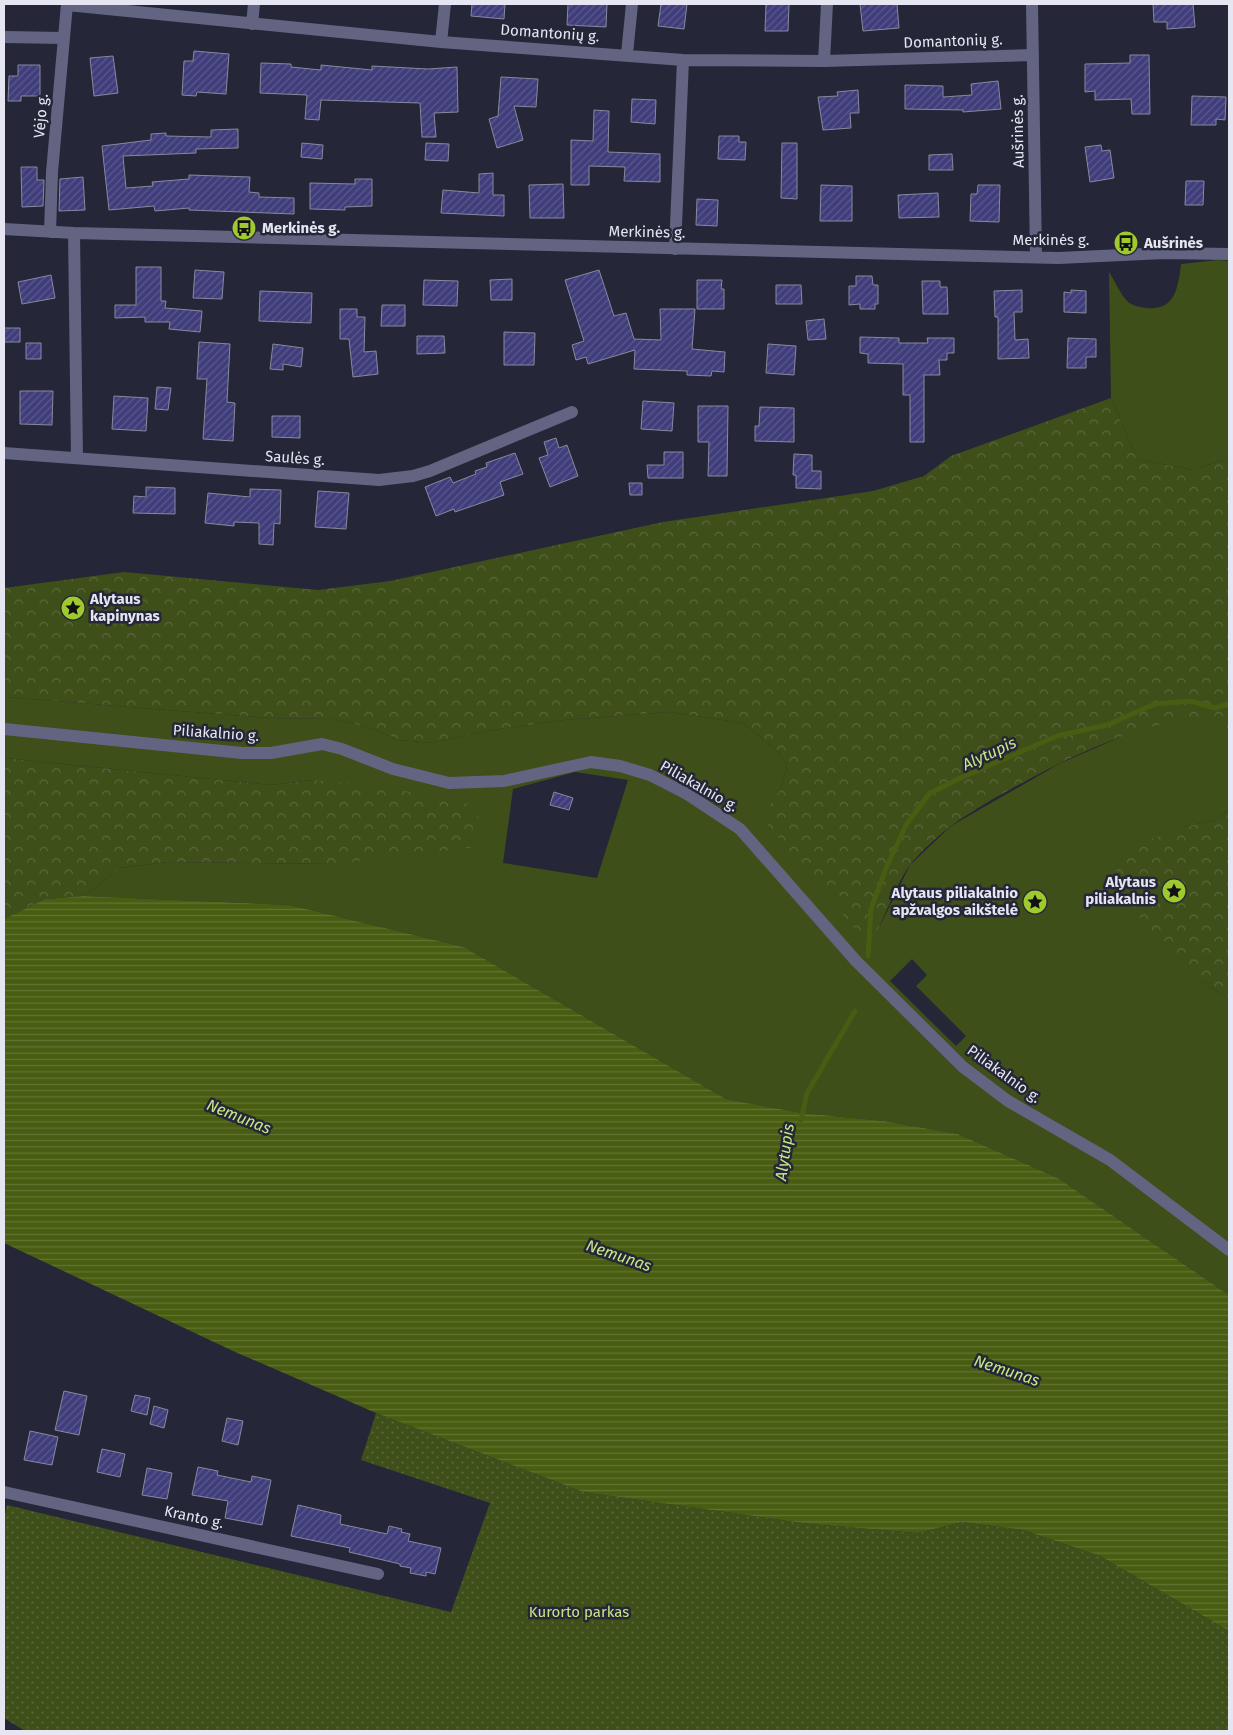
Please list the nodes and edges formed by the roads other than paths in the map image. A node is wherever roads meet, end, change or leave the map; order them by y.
1 (254, 4) edge
2 (444, 4) edge
3 (632, 4) edge
4 (827, 4) edge
5 (1032, 4) edge
6 (67, 5) edge
7 (252, 24) junction
8 (4, 36) edge
9 (64, 38) junction
10 (441, 42) junction
11 (628, 54) junction
12 (1033, 55) junction
13 (683, 60) junction
14 (824, 61) junction
15 (4, 229) edge
16 (50, 232) junction
17 (74, 234) junction
18 (675, 249) junction
19 (1229, 254) edge
20 (1036, 257) junction
21 (572, 412) dead end
22 (4, 452) edge
23 (76, 458) junction
24 (4, 729) edge
25 (1229, 1250) edge
26 (4, 1492) edge
27 (378, 1574) dead end

1 - 7 street
2 - 10 street
3 - 11 street
4 - 14 street
5 - 12 street, Aušrinės g.
6 - 7 street, Domantonių g.
6 - 9 street, Vėjo g.
7 - 10 street, Domantonių g.
8 - 9 street
9 - 16 street, Vėjo g.
10 - 11 street, Domantonių g.
11 - 13 street, Domantonių g.
12 - 14 street, Domantonių g.
12 - 20 street, Aušrinės g.
13 - 14 street, Domantonių g.
13 - 18 street
15 - 16 street, Merkinės g.
16 - 17 street, Merkinės g.
17 - 18 street, Merkinės g.
17 - 23 street
18 - 20 street, Merkinės g.
19 - 20 street, Merkinės g.
21 - 23 street, Saulės g.
22 - 23 street, Saulės g.
24 - 25 street, Piliakalnio g.
26 - 27 street, Kranto g.

